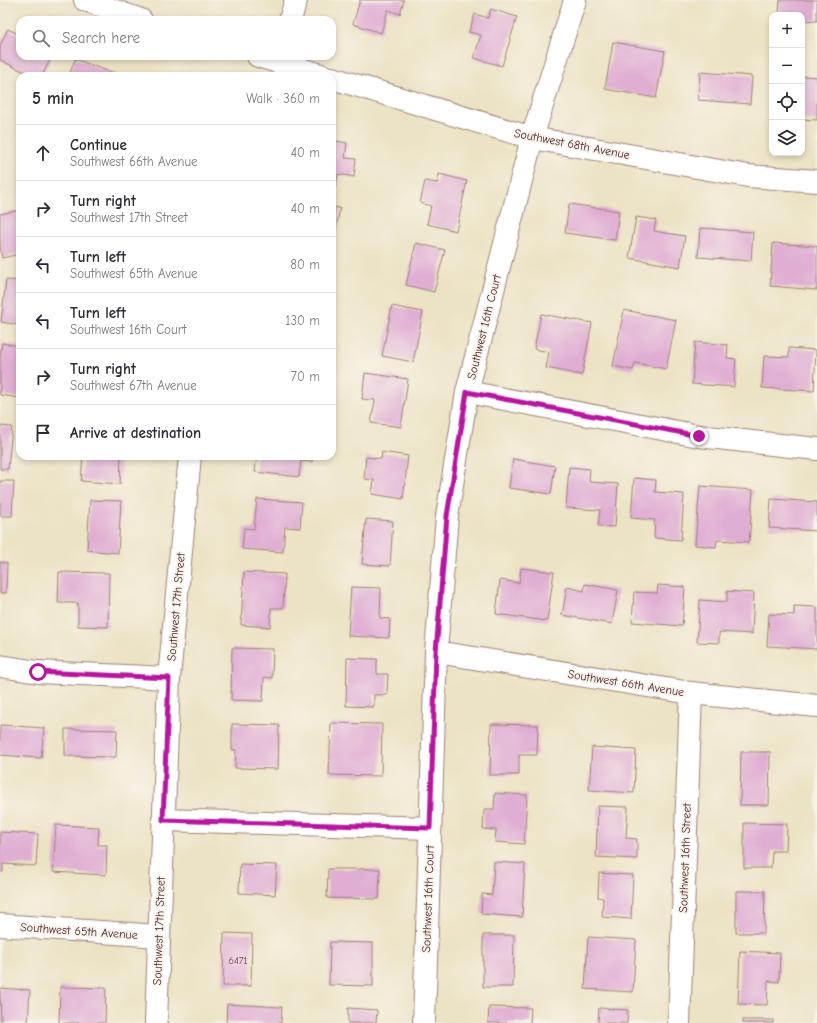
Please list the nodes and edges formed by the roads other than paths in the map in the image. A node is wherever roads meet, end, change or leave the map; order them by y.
1 (85, 0) edge
2 (296, 0) edge
3 (575, 0) edge
4 (130, 16) edge
5 (291, 16) edge
6 (272, 62) edge
7 (309, 72) edge
8 (336, 79) edge
9 (532, 138) junction
10 (817, 181) edge
11 (467, 392) junction
12 (817, 449) edge
13 (190, 460) edge
14 (436, 652) junction
15 (0, 666) edge
16 (169, 678) junction
17 (691, 693) junction
18 (817, 706) edge
19 (163, 820) junction
20 (430, 828) junction
21 (0, 925) edge
22 (159, 936) junction
23 (156, 1023) edge
24 (424, 1023) edge
25 (678, 1023) edge

1 - 4 street
2 - 5 street
3 - 9 street, Southwest 16th Court
6 - 7 street
8 - 9 street, Southwest 68th Avenue
9 - 10 street, Southwest 68th Avenue
9 - 11 street, Southwest 16th Court
11 - 12 street
11 - 14 street, Southwest 16th Court
13 - 16 street, Southwest 17th Street
14 - 17 street, Southwest 66th Avenue
14 - 20 street, Southwest 16th Court
15 - 16 street
16 - 19 street, Southwest 17th Street
17 - 18 street, Southwest 66th Avenue
17 - 25 street, Southwest 16th Street
19 - 20 street
19 - 22 street, Southwest 17th Street
20 - 24 street, Southwest 16th Court
21 - 22 street, Southwest 65th Avenue
22 - 23 street, Southwest 17th Street

